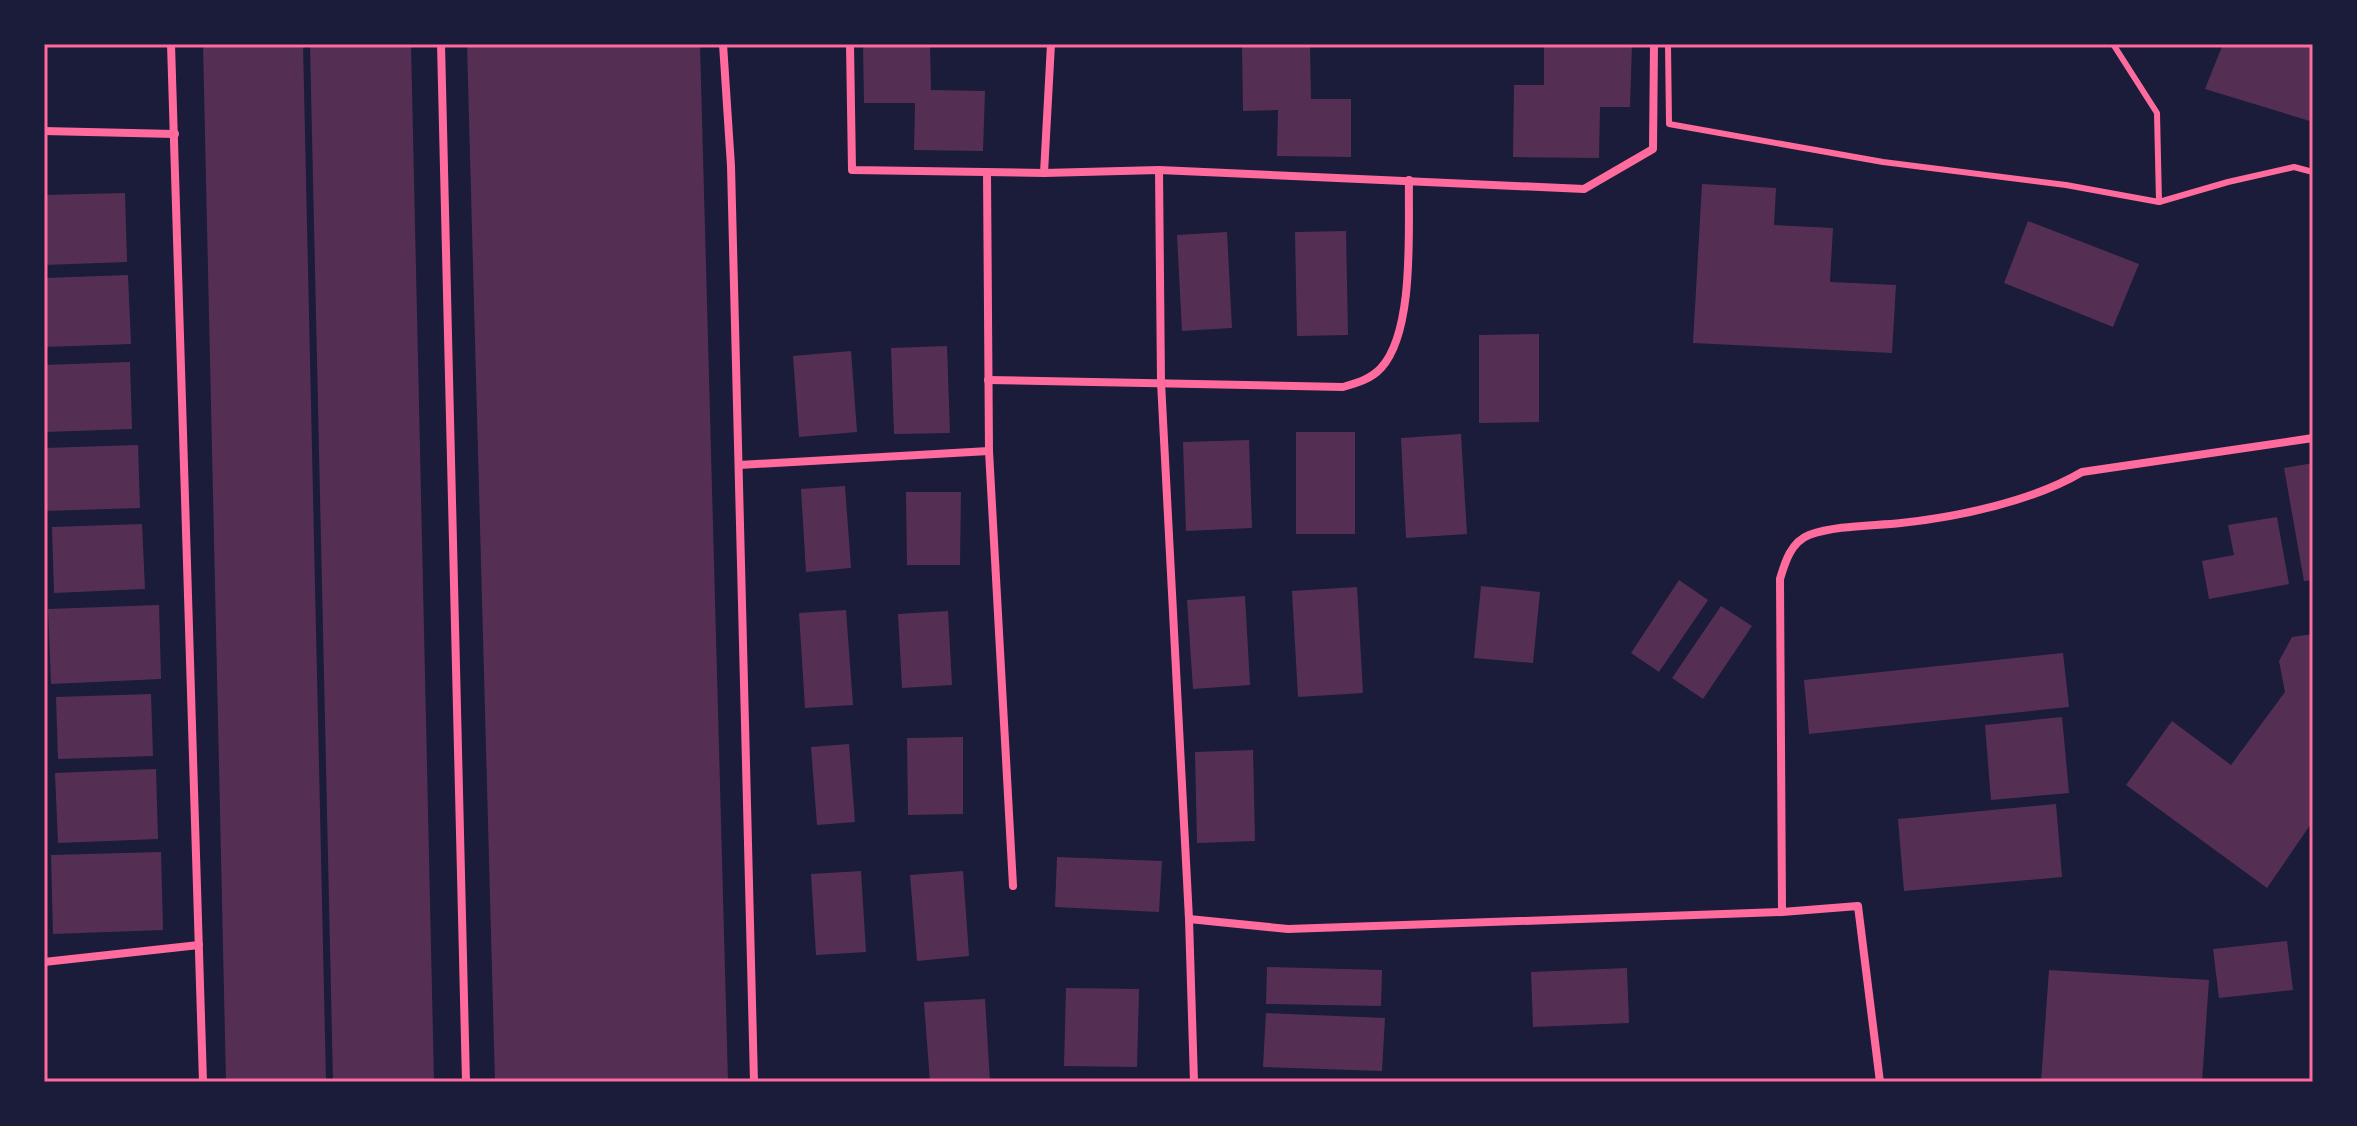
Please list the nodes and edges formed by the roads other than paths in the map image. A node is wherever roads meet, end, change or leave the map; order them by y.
1 (171, 44) edge
2 (441, 44) edge
3 (723, 44) edge
4 (850, 44) edge
5 (1051, 44) edge
6 (1654, 44) edge
7 (1668, 44) edge
8 (2113, 44) edge
9 (44, 131) edge
10 (175, 134) junction
11 (1159, 170) junction
12 (987, 172) junction
13 (2313, 172) edge
14 (1044, 173) junction
15 (1409, 180) junction
16 (2159, 202) junction
17 (988, 380) junction
18 (1161, 382) junction
19 (2313, 438) edge
20 (989, 451) junction
21 (739, 465) junction
22 (1013, 886) dead end
23 (1782, 912) junction
24 (1189, 919) junction
25 (199, 945) junction
26 (44, 962) edge
27 (203, 1082) edge
28 (466, 1082) edge
29 (754, 1082) edge
30 (1194, 1082) edge
31 (1880, 1082) edge

1 - 10 street
2 - 28 street
3 - 21 street
4 - 12 street
5 - 14 street
6 - 15 street
7 - 16 lane
8 - 16 lane
9 - 10 street
10 - 25 street
11 - 14 street
11 - 15 street
11 - 18 street
12 - 14 street
12 - 17 street
13 - 16 lane
15 - 18 street
17 - 18 street
17 - 20 street
18 - 24 street
19 - 23 street
20 - 21 street
20 - 22 street
21 - 29 street
23 - 24 street
23 - 31 street
24 - 30 street
25 - 26 street
25 - 27 street

